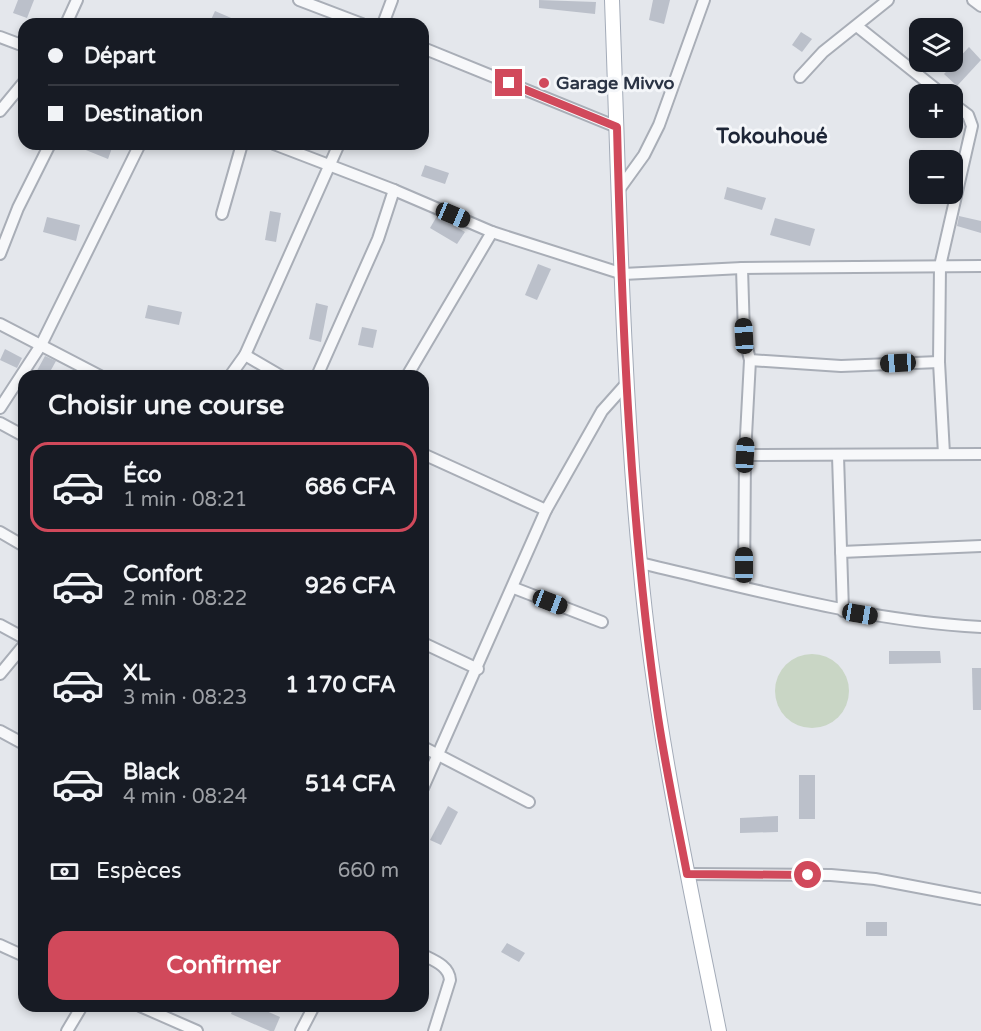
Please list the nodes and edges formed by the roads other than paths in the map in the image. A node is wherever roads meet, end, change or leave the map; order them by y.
1 (76, 0) edge
2 (299, 0) edge
3 (392, 0) edge
4 (612, 0) edge
5 (704, 0) edge
6 (888, 0) edge
7 (973, 0) edge
8 (981, 6) edge
9 (68, 18) edge
10 (346, 18) edge
11 (385, 18) edge
12 (858, 27) junction
13 (0, 37) edge
14 (18, 44) edge
15 (429, 50) edge
16 (800, 77) dead end
17 (929, 84) edge
18 (18, 89) edge
19 (0, 111) edge
20 (963, 111) edge
21 (971, 122) junction
22 (617, 127) junction
23 (981, 130) edge
24 (47, 150) edge
25 (137, 150) edge
26 (240, 150) edge
27 (291, 150) edge
28 (337, 150) edge
29 (332, 165) junction
30 (394, 190) junction
31 (618, 191) junction
32 (222, 214) dead end
33 (492, 232) junction
34 (0, 254) edge
35 (940, 266) junction
36 (981, 266) edge
37 (742, 268) junction
38 (623, 274) junction
39 (0, 324) edge
40 (41, 345) junction
41 (245, 355) junction
42 (750, 360) junction
43 (939, 362) junction
44 (25, 370) edge
45 (89, 370) edge
46 (234, 370) edge
47 (271, 370) edge
48 (320, 370) edge
49 (411, 370) edge
50 (18, 380) edge
51 (627, 383) junction
52 (0, 408) edge
53 (0, 423) edge
54 (18, 433) edge
55 (944, 454) junction
56 (981, 454) edge
57 (745, 455) junction
58 (838, 456) junction
59 (429, 457) edge
60 (546, 510) junction
61 (0, 532) edge
62 (18, 542) edge
63 (981, 546) edge
64 (841, 552) junction
65 (640, 563) junction
66 (744, 587) junction
67 (514, 588) junction
68 (843, 610) junction
69 (602, 622) dead end
70 (0, 625) edge
71 (981, 627) edge
72 (18, 635) edge
73 (429, 646) edge
74 (18, 652) edge
75 (478, 669) junction
76 (0, 674) edge
77 (0, 731) edge
78 (18, 741) edge
79 (429, 750) edge
80 (439, 754) junction
81 (429, 775) edge
82 (529, 802) dead end
83 (687, 874) junction
84 (981, 899) edge
85 (0, 945) edge
86 (18, 953) edge
87 (429, 959) edge
88 (78, 1012) edge
89 (154, 1012) edge
90 (311, 1012) edge
91 (67, 1031) edge
92 (197, 1031) edge
93 (301, 1031) edge
94 (434, 1031) edge
95 (719, 1031) edge

1 - 9 street
2 - 10 street
3 - 11 street
4 - 22 main road
5 - 31 street
6 - 12 street
7 - 8 street
12 - 16 street
12 - 17 street
13 - 14 street
15 - 22 street
18 - 19 street
20 - 21 street
21 - 23 street
21 - 35 street
22 - 31 main road
24 - 34 street
25 - 40 street
26 - 32 street
27 - 29 street
28 - 29 street
29 - 30 street
29 - 41 street
30 - 33 street
30 - 48 street
31 - 38 main road
33 - 38 street
33 - 49 street
35 - 36 street
35 - 37 street
35 - 43 street
37 - 38 street
37 - 42 street
38 - 51 main road
39 - 40 street
40 - 44 street
40 - 45 street
41 - 46 street
41 - 47 street
42 - 43 street
42 - 57 street
43 - 55 street
50 - 52 street
51 - 60 street
51 - 65 main road
53 - 54 street
55 - 56 street
55 - 58 street
57 - 58 street
57 - 66 street
58 - 64 street
59 - 60 street
60 - 67 street
61 - 62 street
63 - 64 street
64 - 68 street
65 - 66 street
65 - 83 main road
66 - 68 street
67 - 69 street
67 - 75 street
68 - 71 street
70 - 72 street
73 - 75 street
74 - 76 street
75 - 80 street
77 - 78 street
79 - 80 street
80 - 81 street
80 - 82 street
83 - 84 street
83 - 95 main road
85 - 86 street
87 - 94 street
88 - 91 street
89 - 92 street
90 - 93 street

